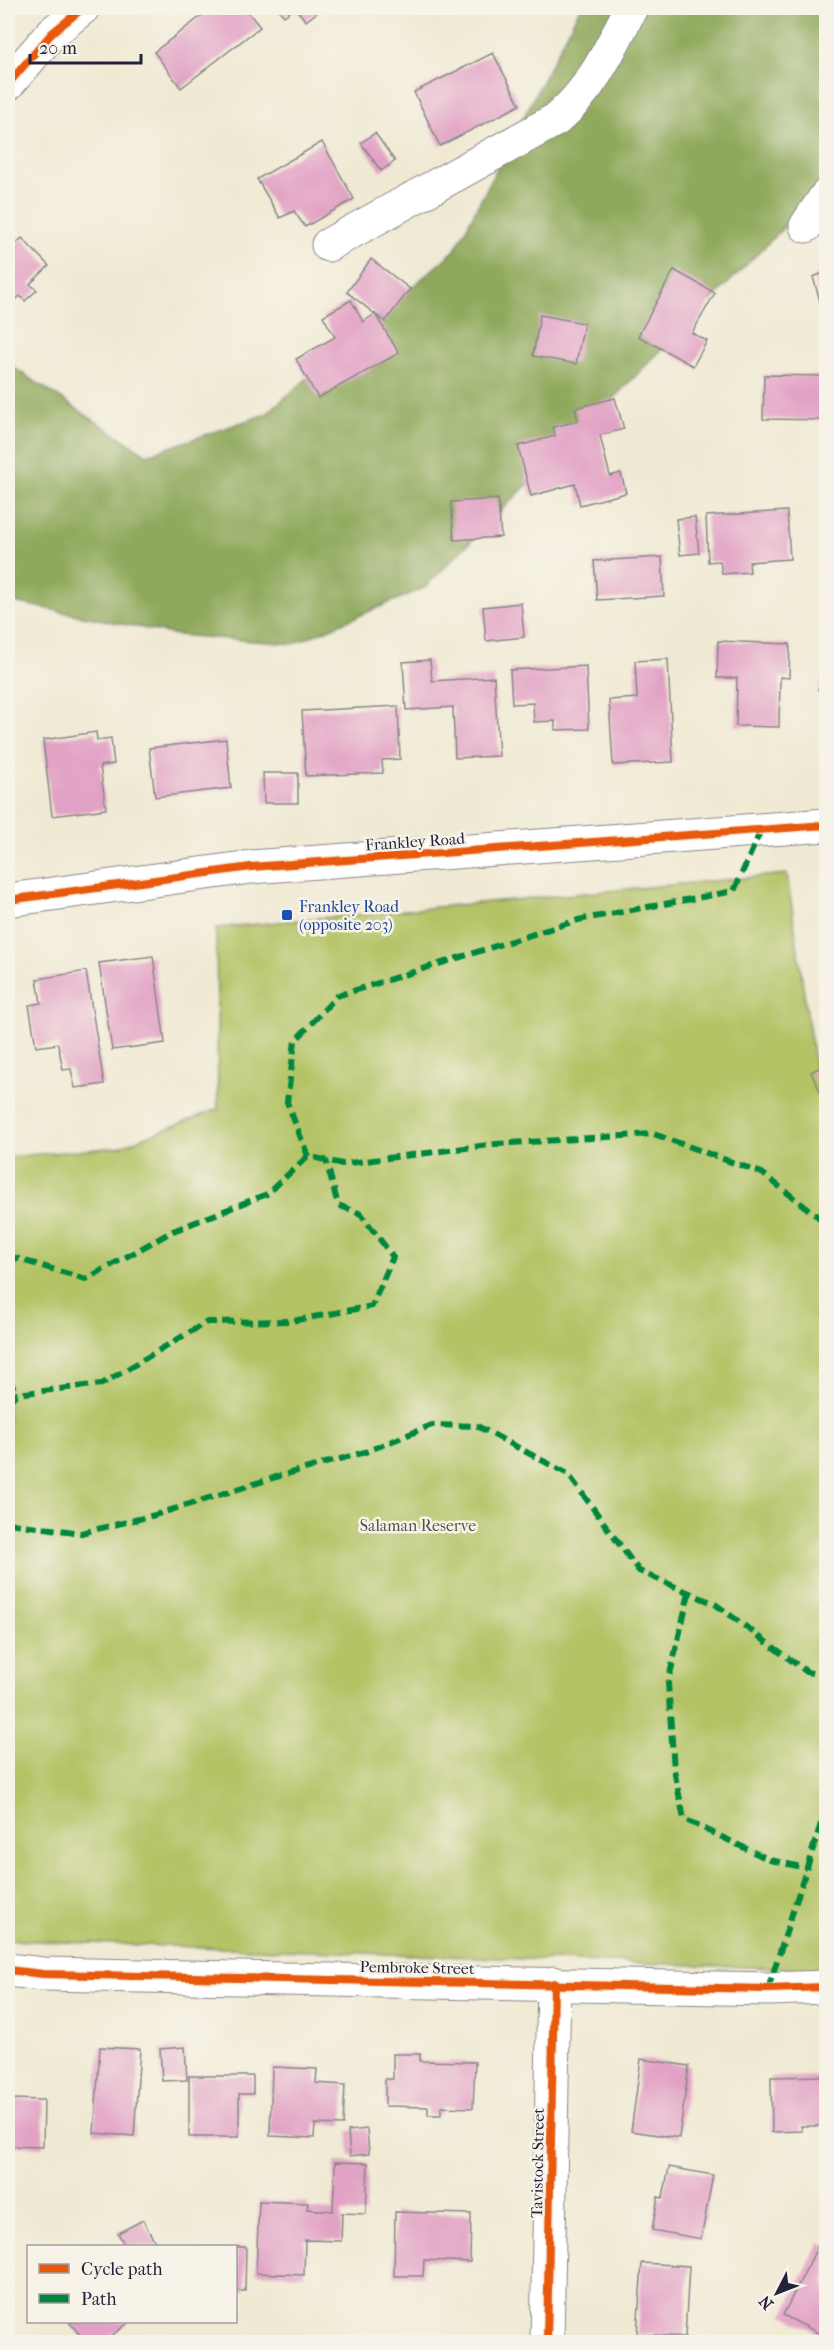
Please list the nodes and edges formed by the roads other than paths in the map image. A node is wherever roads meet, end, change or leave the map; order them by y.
1 (83, 8) edge
2 (631, 8) edge
3 (8, 84) edge
4 (826, 196) edge
5 (806, 226) dead end
6 (328, 245) dead end
7 (826, 825) edge
8 (8, 900) edge
9 (8, 1970) edge
10 (554, 1983) junction
11 (826, 1987) edge
12 (547, 2343) edge

1 - 3 street
2 - 6 street
4 - 5 street
7 - 8 street, Frankley Road
9 - 10 street, Pembroke Street
10 - 11 street, Pembroke Street
10 - 12 street, Tavistock Street

